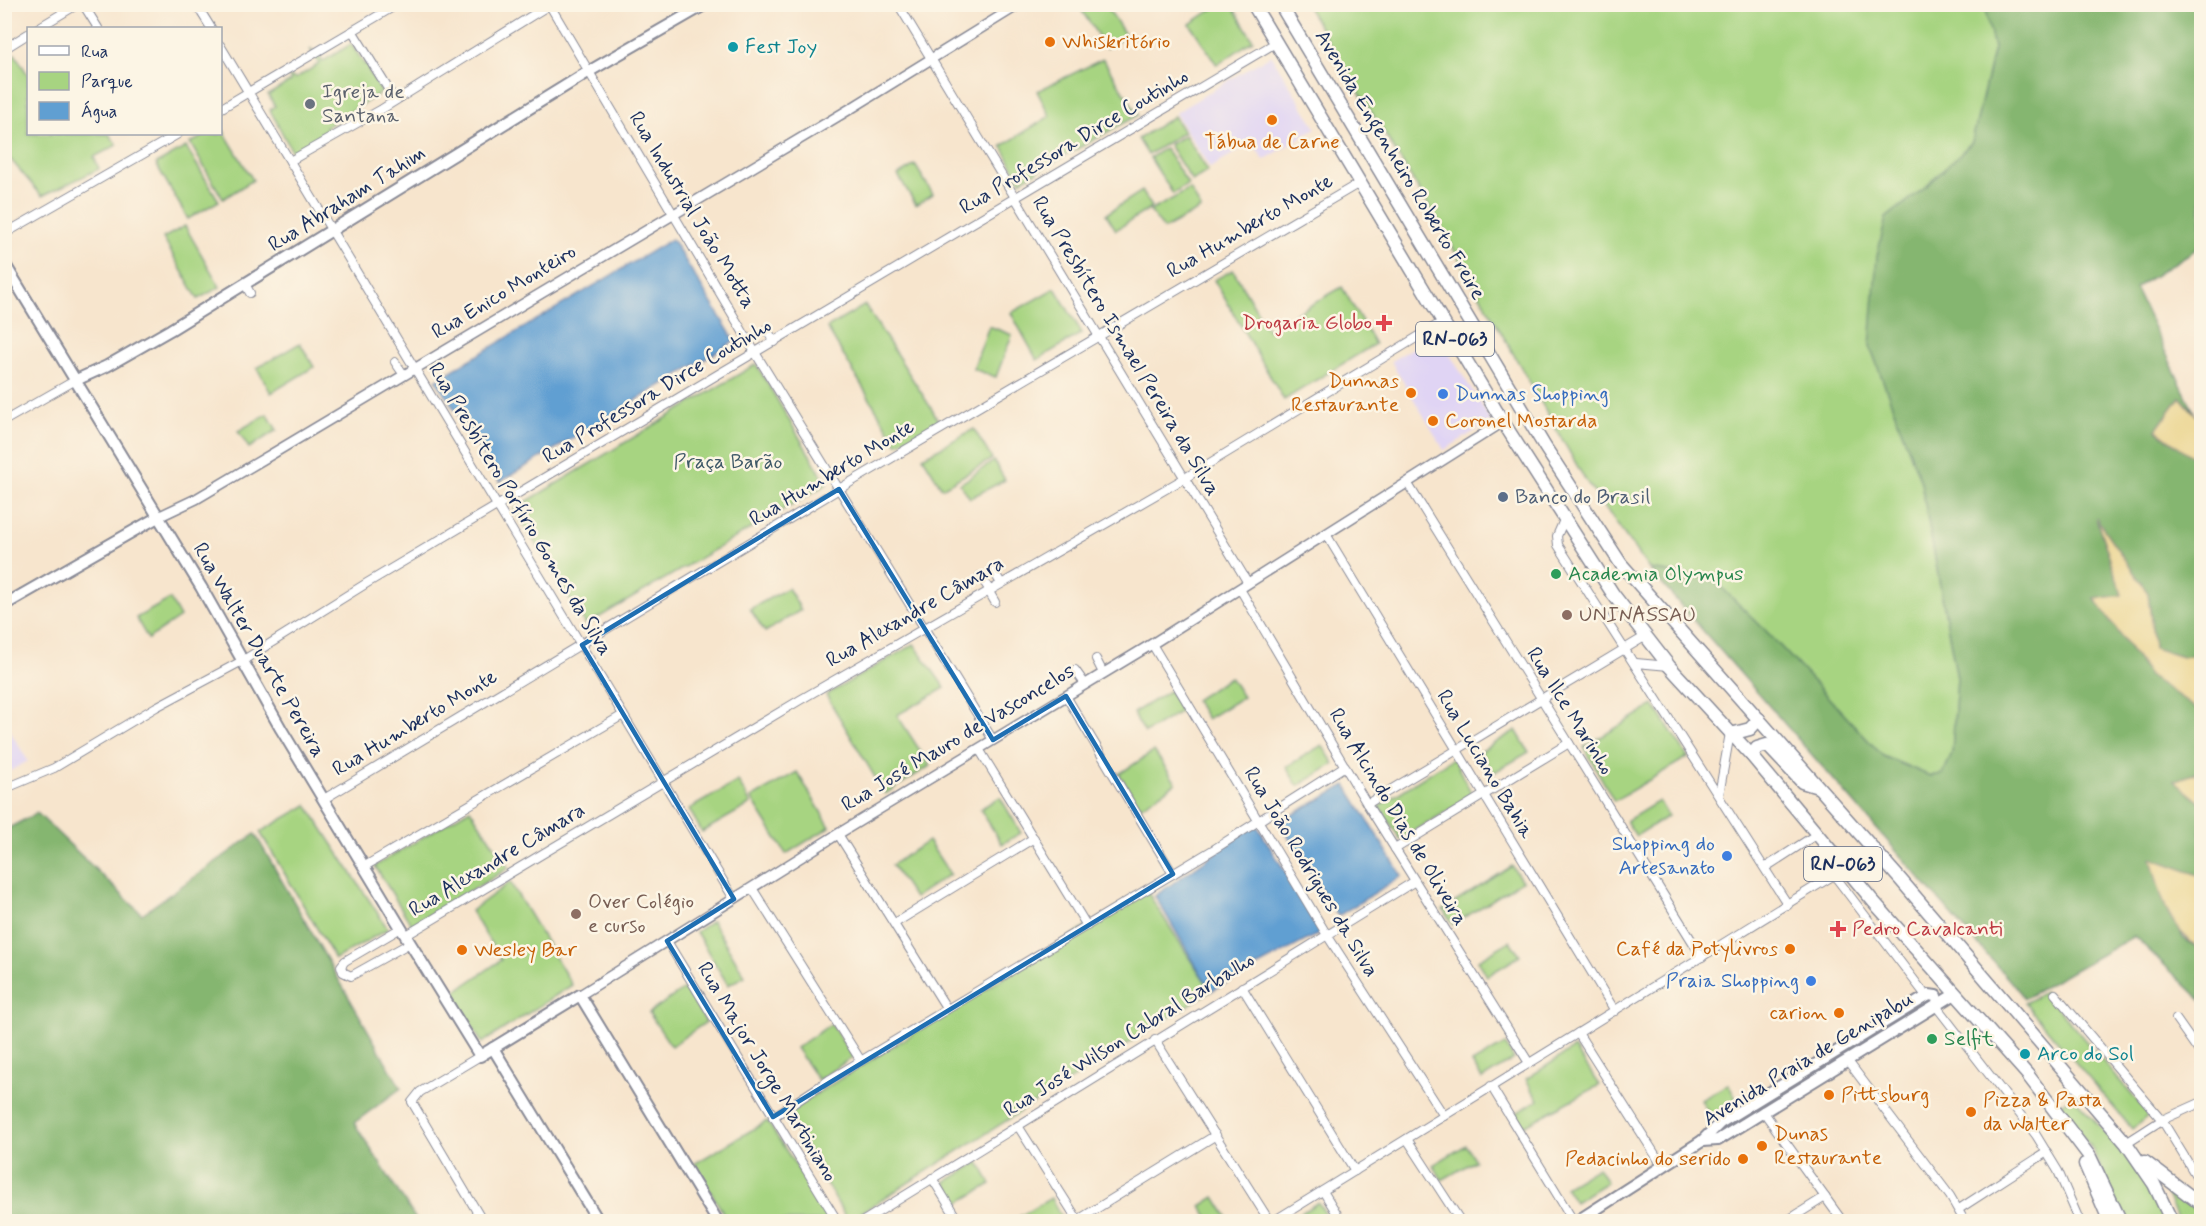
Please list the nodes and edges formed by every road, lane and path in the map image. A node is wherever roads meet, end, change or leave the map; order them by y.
1 (78, 4) edge
2 (83, 4) edge
3 (196, 4) edge
4 (398, 4) edge
5 (898, 4) edge
6 (1020, 4) edge
7 (1252, 4) edge
8 (1280, 4) edge
9 (549, 5) edge
10 (700, 6) edge
11 (40, 27) edge
12 (97, 27) edge
13 (210, 27) edge
14 (353, 32) junction
15 (27, 35) edge
16 (1277, 42) junction
17 (222, 48) edge
18 (4, 49) edge
19 (932, 58) junction
20 (588, 72) junction
21 (249, 93) junction
22 (395, 100) junction
23 (222, 108) edge
24 (176, 135) edge
25 (290, 161) junction
26 (1360, 182) junction
27 (1015, 197) junction
28 (672, 213) junction
29 (330, 230) junction
30 (4, 234) edge
31 (4, 263) edge
32 (1444, 321) junction
33 (766, 329) dead end
34 (1099, 335) junction
35 (775, 342) junction
36 (756, 354) junction
37 (395, 362) dead end
38 (415, 369) junction
39 (404, 375) junction
40 (74, 381) junction
41 (4, 421) edge
42 (1503, 422) junction
43 (1185, 478) junction
44 (1408, 483) junction
45 (839, 489) junction
46 (499, 505) junction
47 (158, 517) junction
48 (1564, 520) junction
49 (1326, 534) junction
50 (992, 569) dead end
51 (980, 576) dead end
52 (1001, 583) junction
53 (1244, 586) junction
54 (989, 590) junction
55 (995, 602) dead end
56 (4, 605) edge
57 (924, 628) junction
58 (1646, 636) junction
59 (1152, 644) junction
60 (582, 645) junction
61 (1625, 647) junction
62 (1096, 659) dead end
63 (242, 661) junction
64 (1636, 663) junction
65 (1669, 666) junction
66 (1075, 669) dead end
67 (1103, 673) junction
68 (1085, 684) junction
69 (1066, 696) junction
70 (1542, 697) junction
71 (623, 714) junction
72 (1759, 718) junction
73 (1730, 733) junction
74 (993, 740) junction
75 (1569, 743) junction
76 (979, 749) junction
77 (1457, 752) junction
78 (1752, 756) junction
79 (1345, 766) junction
80 (664, 781) junction
81 (1819, 787) junction
82 (4, 789) edge
83 (1719, 795) junction
84 (1484, 797) junction
85 (324, 799) junction
86 (1367, 804) junction
87 (1258, 820) junction
88 (838, 834) junction
89 (1819, 836) junction
90 (1034, 837) junction
91 (1395, 849) junction
92 (365, 866) junction
93 (1766, 867) junction
94 (1173, 874) junction
95 (1834, 875) junction
96 (1415, 881) junction
97 (752, 888) junction
98 (734, 899) junction
99 (1788, 904) junction
100 (895, 923) junction
101 (1087, 926) junction
102 (1327, 935) junction
103 (405, 936) junction
104 (667, 941) junction
105 (1702, 957) junction
106 (1242, 987) junction
107 (1955, 994) junction
108 (2055, 994) dead end
109 (580, 995) junction
110 (1932, 1002) junction
111 (947, 1009) junction
112 (1615, 1011) junction
113 (2176, 1019) dead end
114 (1578, 1033) junction
115 (1155, 1040) junction
116 (493, 1048) junction
117 (480, 1056) junction
118 (2202, 1056) edge
119 (1847, 1060) junction
120 (861, 1061) junction
121 (1529, 1063) junction
122 (1491, 1086) junction
123 (2202, 1102) edge
124 (1762, 1111) junction
125 (1444, 1116) junction
126 (773, 1117) junction
127 (2162, 1120) junction
128 (1018, 1126) junction
129 (2071, 1132) junction
130 (1216, 1135) junction
131 (1407, 1140) junction
132 (1702, 1142) junction
133 (2128, 1146) junction
134 (2047, 1152) junction
135 (1664, 1167) junction
136 (1355, 1171) junction
137 (932, 1178) junction
138 (2198, 1179) dead end
139 (1323, 1191) junction
140 (1825, 1197) junction
141 (2202, 1205) edge
142 (1959, 1209) junction
143 (483, 1221) edge
144 (599, 1221) edge
145 (718, 1221) edge
146 (838, 1221) edge
147 (862, 1221) edge
148 (959, 1221) edge
149 (1079, 1221) edge
150 (1271, 1221) edge
151 (1342, 1221) edge
152 (1461, 1221) edge
153 (1575, 1221) edge
154 (1785, 1221) edge
155 (1843, 1221) edge
156 (1965, 1221) edge
157 (2080, 1221) edge
158 (2110, 1221) edge
159 (2121, 1221) edge
160 (2172, 1221) edge

1 - 11 street
2 - 12 street
3 - 13 street
4 - 14 street
5 - 19 street, Rua Presbítero Ismael Pereira da Silva
6 - 19 street, Rua Enico Monteiro
7 - 16 main road, Avenida Engenheiro Roberto Freire / RN-063
8 - 72 main road, Avenida Engenheiro Roberto Freire / RN-063
9 - 20 street, Rua Industrial João Motta
9 - 22 street
10 - 20 main road, Rua Abraham Tahim
14 - 21 street
14 - 22 street
15 - 18 street
16 - 26 main road, Avenida Engenheiro Roberto Freire / RN-063
16 - 27 street, Rua Professora Dirce Coutinho
17 - 21 street, Rua Presbítero Porfírio Gomes da Silva
19 - 27 street, Rua Presbítero Ismael Pereira da Silva
19 - 28 street, Rua Enico Monteiro
20 - 28 street, Rua Industrial João Motta
20 - 29 main road, Rua Abraham Tahim
21 - 23 street
21 - 25 street, Rua Presbítero Porfírio Gomes da Silva
22 - 25 street
24 - 30 street
25 - 29 street, Rua Presbítero Porfírio Gomes da Silva
26 - 32 main road, Avenida Engenheiro Roberto Freire / RN-063
26 - 34 street, Rua Humberto Monte
27 - 34 street, Rua Presbítero Ismael Pereira da Silva
27 - 35 street, Rua Professora Dirce Coutinho
28 - 36 street, Rua Industrial João Motta
28 - 38 street, Rua Enico Monteiro
29 - 38 street, Rua Presbítero Porfírio Gomes da Silva
29 - 40 main road, Rua Abraham Tahim
31 - 40 main road, Rua Walter Duarte Pereira
32 - 42 main road, Avenida Engenheiro Roberto Freire / RN-063
32 - 43 street, Rua Alexandre Câmara
33 - 35 street
34 - 43 street, Rua Presbítero Ismael Pereira da Silva
34 - 45 street, Rua Humberto Monte
35 - 36 street, Rua Professora Dirce Coutinho
36 - 45 street, Rua Industrial João Motta
36 - 46 street, Rua Professora Dirce Coutinho
37 - 39 street
38 - 39 street, Rua Enico Monteiro
38 - 46 street, Rua Presbítero Porfírio Gomes da Silva
39 - 47 street, Rua Enico Monteiro
40 - 41 street, Rua Abraham Tahim
40 - 47 main road, Rua Walter Duarte Pereira
42 - 44 street, Rua José Mauro de Vasconcelos
42 - 48 main road, Avenida Engenheiro Roberto Freire / RN-063
43 - 52 street, Rua Alexandre Câmara
43 - 53 street, Rua Presbítero Ismael Pereira da Silva
44 - 49 street, Rua José Mauro de Vasconcelos
44 - 70 street, Rua Ilce Marinho
45 - 57 street, Rua Industrial João Motta
45 - 60 street, Rua Humberto Monte
46 - 60 street, Rua Presbítero Porfírio Gomes da Silva
46 - 63 street, Rua Professora Dirce Coutinho
47 - 56 main road, Rua Enico Monteiro
47 - 63 main road, Rua Walter Duarte Pereira
48 - 58 main road, Avenida Engenheiro Roberto Freire / RN-063
48 - 61 street
49 - 53 street, Rua José Mauro de Vasconcelos
49 - 77 street, Rua Luciano Bahia
50 - 52 street
51 - 54 street
52 - 54 street, Rua Alexandre Câmara
53 - 59 street, Rua José Mauro de Vasconcelos
53 - 79 street, Rua Alcindo Dias de Oliveira
54 - 55 street
54 - 57 street, Rua Alexandre Câmara
57 - 74 street, Rua Industrial João Motta
57 - 80 street, Rua Alexandre Câmara
58 - 61 street
58 - 65 main road, Avenida Engenheiro Roberto Freire / RN-063
59 - 67 street, Rua José Mauro de Vasconcelos
59 - 87 street, Rua João Rodrigues da Silva
60 - 71 street, Rua Presbítero Porfírio Gomes da Silva
60 - 85 street, Rua Humberto Monte
61 - 64 street
61 - 70 street
62 - 67 street
63 - 82 street, Rua Professora Dirce Coutinho
63 - 85 main road, Rua Walter Duarte Pereira
64 - 65 street
64 - 83 street
65 - 73 main road, Avenida Engenheiro Roberto Freire / RN-063
66 - 68 street
67 - 68 street, Rua José Mauro de Vasconcelos
68 - 69 street, Rua José Mauro de Vasconcelos
69 - 74 street, Rua José Mauro de Vasconcelos
69 - 94 street
70 - 75 street, Rua Ilce Marinho
70 - 77 street
71 - 80 street, Rua Presbítero Porfírio Gomes da Silva
71 - 92 street
72 - 73 main road
72 - 81 main road, Avenida Engenheiro Roberto Freire / RN-063
73 - 78 main road, Avenida Engenheiro Roberto Freire / RN-063
73 - 83 street
74 - 76 street, Rua José Mauro de Vasconcelos
75 - 84 street
75 - 105 street, Rua Ilce Marinho
76 - 88 street, Rua José Mauro de Vasconcelos
76 - 90 street
77 - 84 street, Rua Luciano Bahia
77 - 86 street
78 - 81 main road
78 - 89 main road, Avenida Engenheiro Roberto Freire / RN-063
79 - 86 street, Rua Alcindo Dias de Oliveira
79 - 87 street
80 - 98 street, Rua Presbítero Porfírio Gomes da Silva
80 - 103 street, Rua Alexandre Câmara
81 - 133 main road, Avenida Engenheiro Roberto Freire / RN-063
83 - 93 street
84 - 91 street
84 - 112 street, Rua Luciano Bahia
85 - 92 main road, Rua Walter Duarte Pereira
86 - 91 street, Rua Alcindo Dias de Oliveira
87 - 94 street
87 - 102 street, Rua João Rodrigues da Silva
88 - 97 street, Rua José Mauro de Vasconcelos
88 - 100 street
89 - 93 street
89 - 95 street
89 - 107 main road, Avenida Engenheiro Roberto Freire / RN-063
90 - 100 street
90 - 101 street
91 - 96 street, Rua Alcindo Dias de Oliveira
92 - 103 main road, Rua Walter Duarte Pereira
93 - 99 street
94 - 101 street
95 - 99 street
95 - 110 street
96 - 102 street, Rua José Wilson Cabral Barbalho
96 - 121 street, Rua Alcindo Dias de Oliveira
97 - 98 street, Rua José Mauro de Vasconcelos
97 - 120 street
98 - 104 street, Rua José Mauro de Vasconcelos
99 - 105 street
100 - 111 street
101 - 111 street
102 - 106 street, Rua José Wilson Cabral Barbalho
102 - 125 street, Rua João Rodrigues da Silva
103 - 103 street
103 - 117 main road, Rua Walter Duarte Pereira
104 - 109 street, Rua José Mauro de Vasconcelos
104 - 126 street, Rua Major Jorge Martiniano
105 - 112 street
106 - 115 street, Rua José Wilson Cabral Barbalho
106 - 136 street
107 - 110 main road, Avenida Praia de Genipabu
107 - 129 main road, Avenida Engenheiro Roberto Freire / RN-063
108 - 127 street
109 - 116 main road, Rua José Mauro de Vasconcelos
109 - 145 main road
110 - 119 main road, Avenida Praia de Genipabu
110 - 132 main road, Avenida Praia de Genipabu
110 - 134 street
111 - 120 street
112 - 114 street
113 - 118 street
114 - 121 street
114 - 135 street
115 - 128 street, Rua José Wilson Cabral Barbalho
115 - 130 street
116 - 117 main road, Rua José Mauro de Vasconcelos
116 - 144 main road
117 - 143 street, Rua José Mauro de Vasconcelos
119 - 124 main road, Avenida Praia de Genipabu
119 - 142 street
120 - 126 street
121 - 122 street
122 - 125 street
122 - 153 street
123 - 127 street
124 - 132 main road, Avenida Praia de Genipabu
124 - 140 street
125 - 131 street
126 - 146 street, Rua Major Jorge Martiniano
127 - 133 street
127 - 138 street
128 - 137 street, Rua José Wilson Cabral Barbalho
128 - 149 street
129 - 158 main road, Avenida Engenheiro Roberto Freire / RN-063
129 - 159 main road, Avenida Engenheiro Roberto Freire / RN-063
130 - 149 street
130 - 150 street
131 - 136 street
131 - 152 street
132 - 135 main road, Avenida Praia de Genipabu
133 - 141 main road
133 - 160 main road, Avenida Engenheiro Roberto Freire / RN-063
134 - 142 street
134 - 157 street
135 - 153 main road, Avenida Praia de Genipabu
136 - 139 street
137 - 147 street, Rua José Wilson Cabral Barbalho
137 - 148 street
139 - 150 street
139 - 151 street
140 - 154 street
140 - 155 street
142 - 156 street

